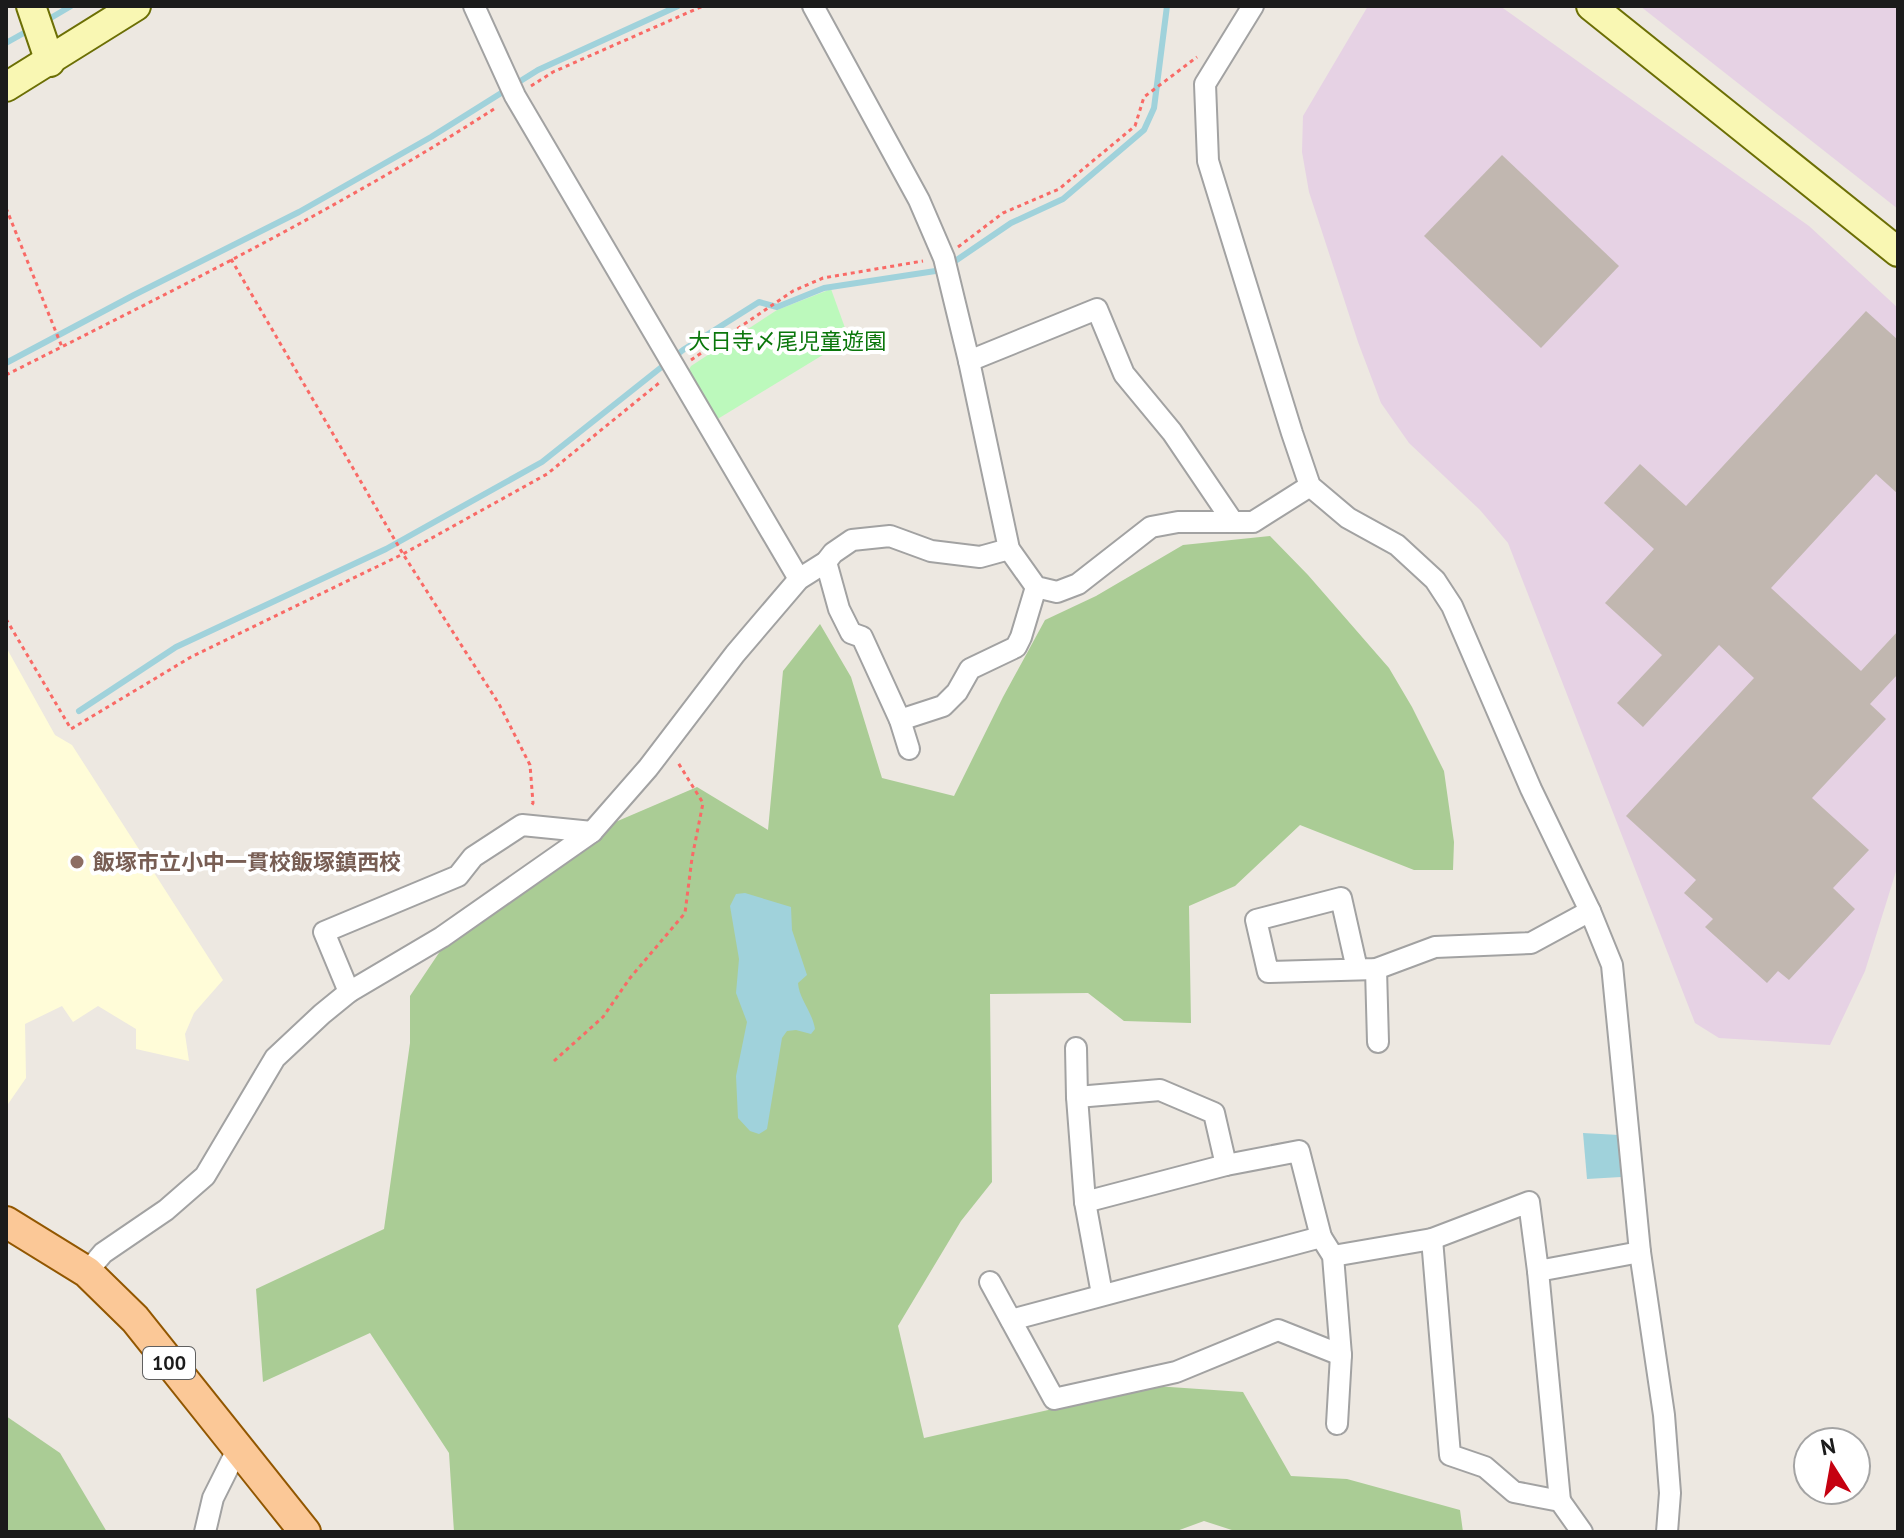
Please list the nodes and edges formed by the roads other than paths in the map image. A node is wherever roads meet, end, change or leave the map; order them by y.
1 (136, 6) edge
2 (474, 6) edge
3 (813, 6) edge
4 (1253, 6) edge
5 (1591, 6) edge
6 (38, 29) edge
7 (6, 87) edge
8 (1898, 252) edge
9 (969, 361) junction
10 (1310, 486) junction
11 (1233, 522) junction
12 (1009, 549) junction
13 (826, 562) junction
14 (799, 579) junction
15 (1036, 587) junction
16 (900, 720) junction
17 (909, 749) dead end
18 (592, 832) junction
19 (1590, 911) junction
20 (1366, 969) junction
21 (349, 992) junction
22 (1378, 1042) dead end
23 (1076, 1048) dead end
24 (1077, 1097) junction
25 (1226, 1165) junction
26 (1085, 1202) junction
27 (6, 1222) edge
28 (1321, 1237) junction
29 (1432, 1239) junction
30 (1640, 1252) junction
31 (1333, 1256) junction
32 (1538, 1271) junction
33 (87, 1272) junction
34 (990, 1282) dead end
35 (1102, 1294) junction
36 (1011, 1320) junction
37 (1341, 1355) junction
38 (1337, 1424) dead end
39 (237, 1450) junction
40 (1560, 1501) junction
41 (205, 1532) edge
42 (305, 1532) edge
43 (1582, 1532) edge
44 (1667, 1532) edge

1 - 6 street
2 - 14 street
3 - 9 street
4 - 10 street
5 - 8 street
6 - 7 street
9 - 11 street
9 - 12 street
10 - 11 street
10 - 19 street
11 - 15 street
12 - 13 street
12 - 15 street
13 - 14 street
13 - 16 street
14 - 18 street
15 - 16 street
16 - 17 street
18 - 21 street
18 - 21 street
19 - 20 street
19 - 30 street
20 - 20 street
20 - 22 street
21 - 33 street
23 - 24 street
24 - 25 street
24 - 26 street
25 - 26 street
25 - 28 street
26 - 35 street
27 - 33 main road, 100
28 - 31 street
28 - 35 street
29 - 31 street
29 - 32 street
29 - 40 street
30 - 32 street
30 - 44 street
31 - 37 street
32 - 40 street
33 - 39 main road, 100
34 - 36 street
35 - 36 street
36 - 37 street
37 - 38 street
39 - 41 street
39 - 42 main road, 100
40 - 43 street

